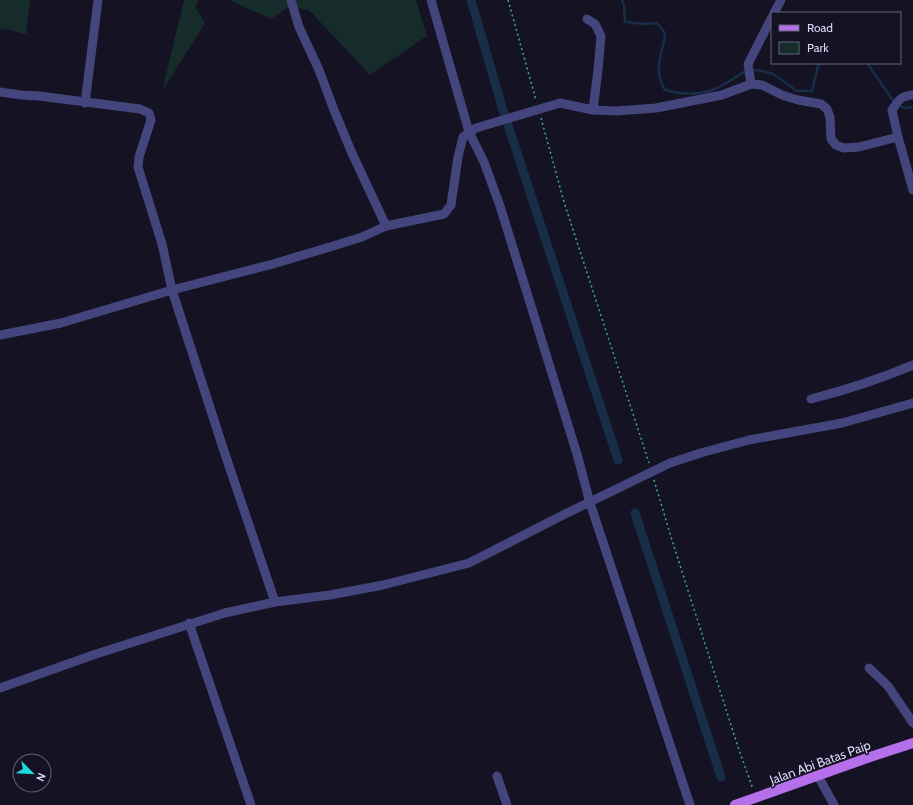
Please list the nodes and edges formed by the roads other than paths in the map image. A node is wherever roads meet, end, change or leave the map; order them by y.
1 (98, 0) edge
2 (431, 0) edge
3 (781, 0) edge
4 (291, 1) edge
5 (775, 12) edge
6 (587, 19) dead end
7 (771, 19) edge
8 (751, 81) junction
9 (0, 92) edge
10 (913, 95) edge
11 (85, 103) junction
12 (593, 110) junction
13 (473, 130) junction
14 (898, 137) junction
15 (913, 190) edge
16 (386, 226) junction
17 (172, 290) junction
18 (0, 335) edge
19 (913, 364) edge
20 (811, 399) dead end
21 (913, 403) edge
22 (590, 503) junction
23 (275, 602) junction
24 (188, 623) junction
25 (869, 668) dead end
26 (0, 688) edge
27 (913, 723) edge
28 (913, 743) edge
29 (497, 776) dead end
30 (818, 776) junction
31 (251, 805) edge
32 (507, 805) edge
33 (690, 805) edge
34 (735, 805) edge
35 (834, 805) edge

1 - 11 street
2 - 13 street
3 - 5 street
4 - 16 street
6 - 12 street
7 - 8 street
8 - 12 street
8 - 14 street
9 - 11 street
10 - 14 street
11 - 17 street
12 - 13 street
13 - 16 street
13 - 22 street
14 - 15 street
16 - 17 street
17 - 18 street
17 - 23 street
19 - 20 street
21 - 22 street
22 - 23 street
22 - 33 street
23 - 24 street
24 - 26 street
24 - 31 street
25 - 27 street
28 - 30 main road, Jalan Abi Batas Paip
29 - 32 street
30 - 34 main road, Jalan Abi Batas Paip
30 - 35 street

